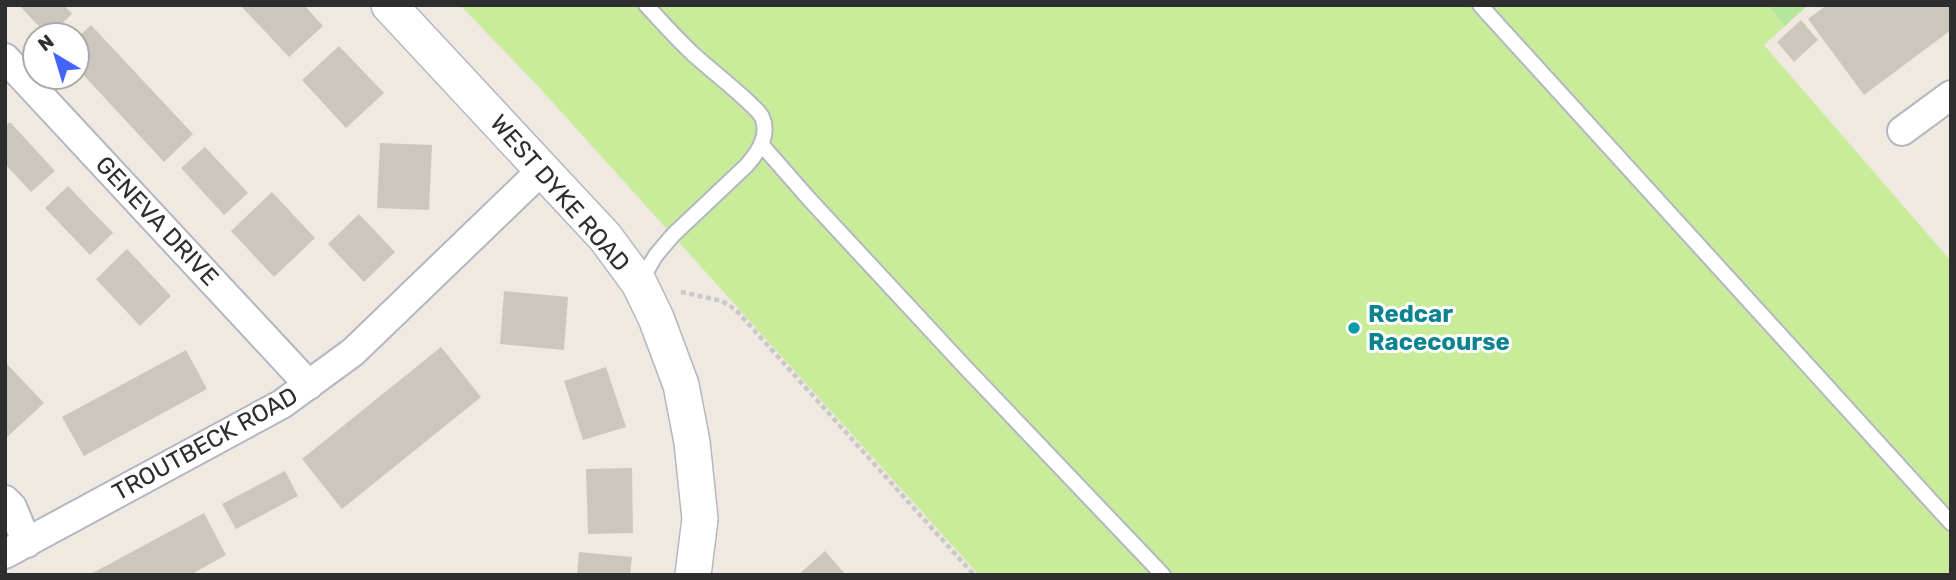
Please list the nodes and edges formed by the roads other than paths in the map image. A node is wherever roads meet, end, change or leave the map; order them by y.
1 (389, 5) edge
2 (646, 5) edge
3 (1480, 5) edge
4 (5, 58) edge
5 (1951, 94) edge
6 (1902, 131) dead end
7 (761, 144) junction
8 (543, 169) junction
9 (639, 284) junction
10 (309, 385) junction
11 (5, 500) edge
12 (1951, 523) edge
13 (16, 549) edge
14 (693, 575) edge
15 (1163, 575) edge

1 - 8 street, WEST DYKE ROAD
2 - 7 lane
3 - 12 lane
4 - 10 street, GENEVA DRIVE
5 - 6 street
7 - 9 lane
7 - 15 lane
8 - 9 street, WEST DYKE ROAD
8 - 10 street, TROUTBECK ROAD
9 - 14 street, WEST DYKE ROAD
10 - 13 street, TROUTBECK ROAD
11 - 13 street

